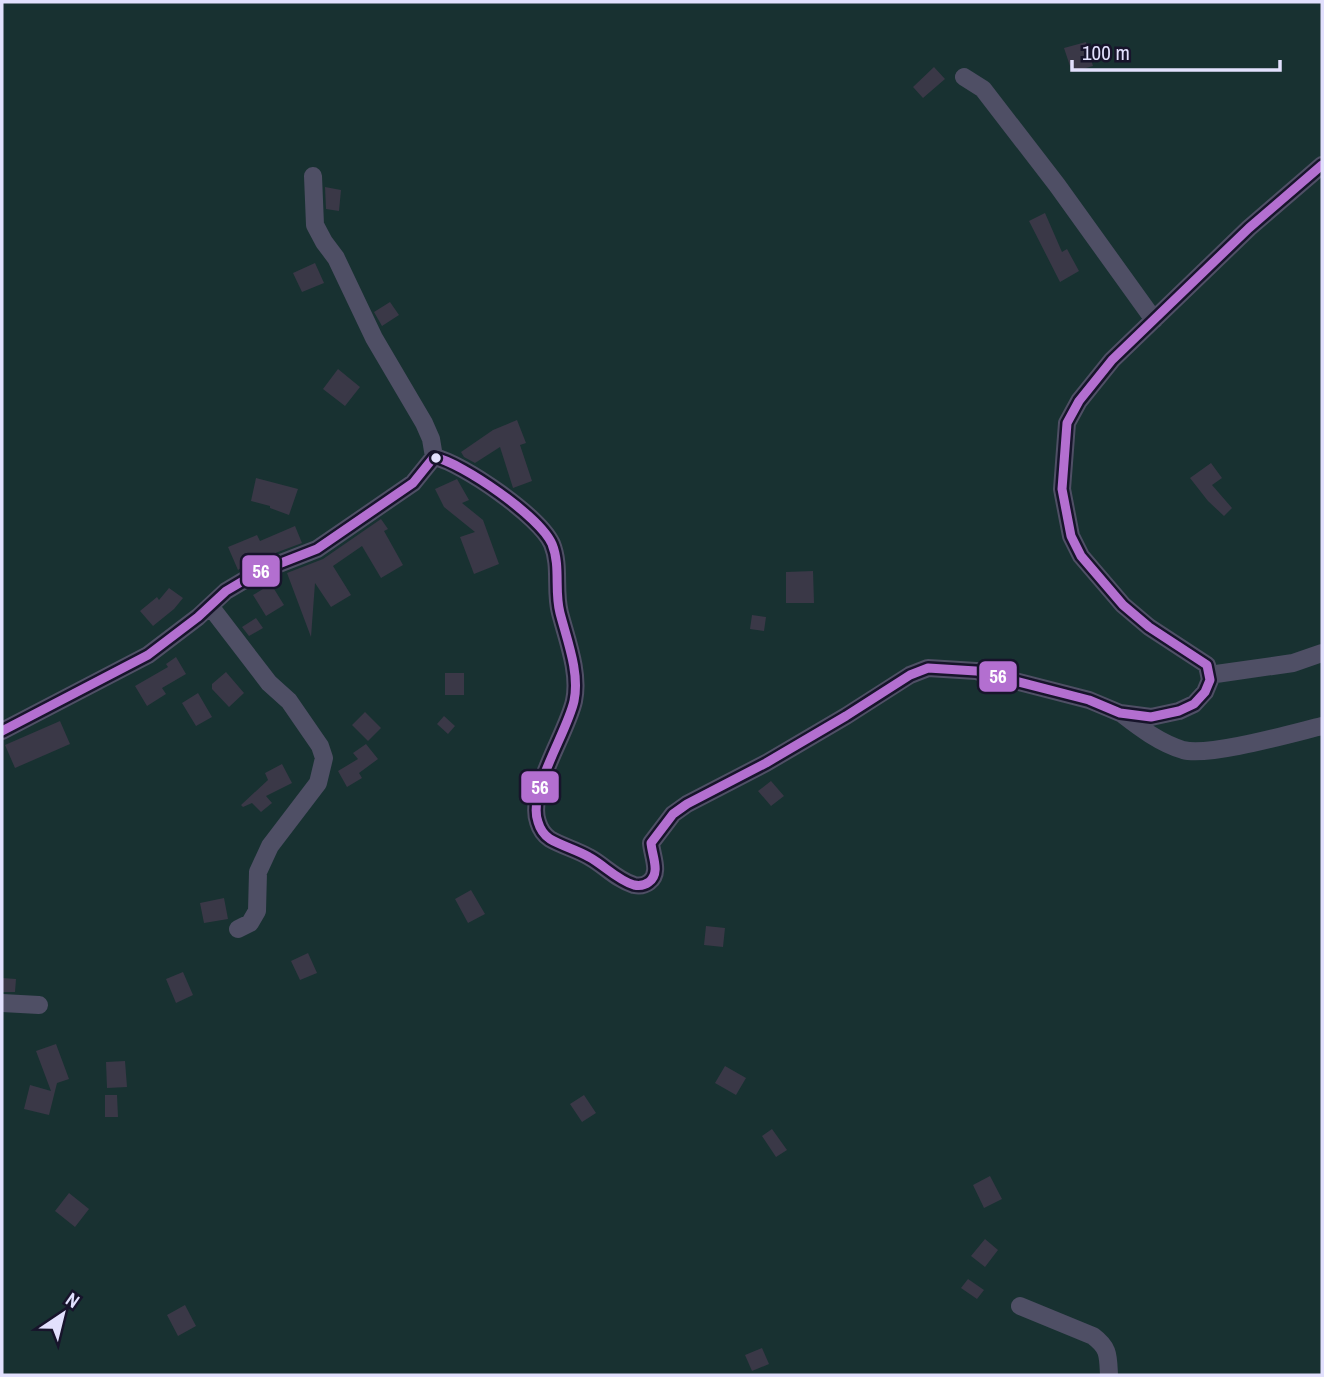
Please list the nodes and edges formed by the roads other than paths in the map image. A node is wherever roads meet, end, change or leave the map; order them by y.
1 (964, 77) dead end
2 (1322, 165) edge
3 (313, 176) dead end
4 (1154, 320) junction
5 (434, 457) junction
6 (210, 606) junction
7 (1322, 653) edge
8 (1209, 675) junction
9 (1120, 713) junction
10 (1322, 726) edge
11 (2, 731) edge
12 (238, 929) dead end
13 (2, 1003) edge
14 (39, 1005) dead end
15 (1020, 1306) dead end
16 (1109, 1375) edge

1 - 4 street
2 - 4 street
3 - 5 street
4 - 8 street
5 - 6 street
5 - 9 street
6 - 11 street
6 - 12 street
7 - 8 street
8 - 9 street
9 - 10 street
13 - 14 street
15 - 16 street

